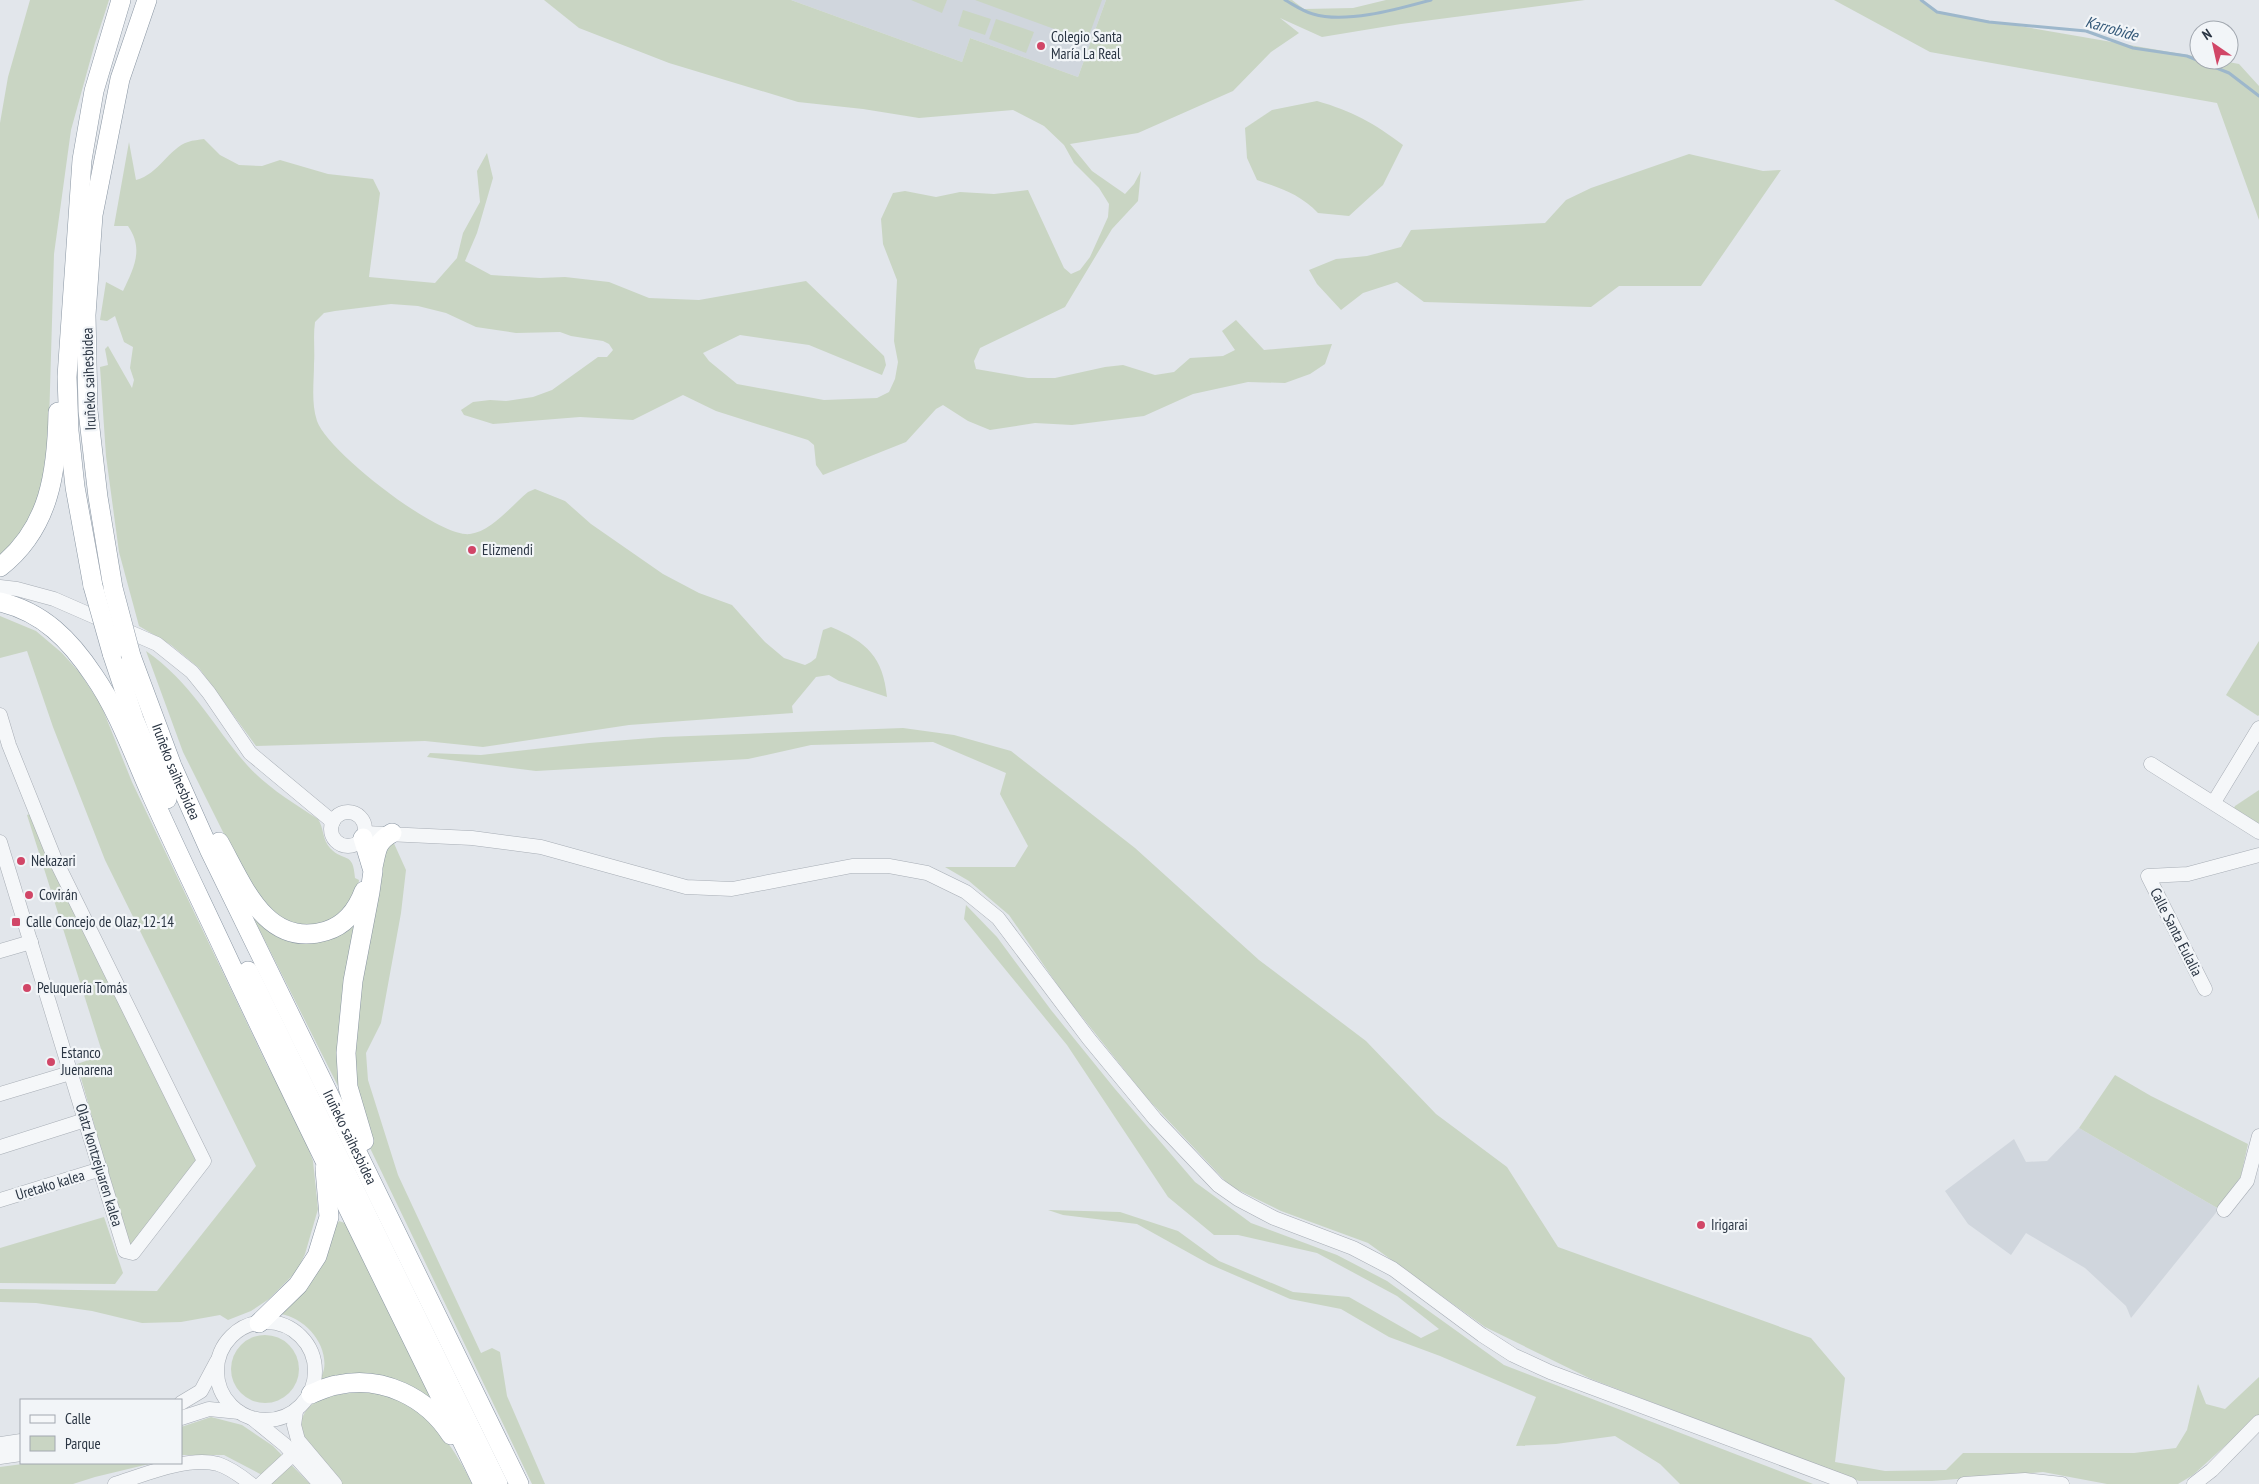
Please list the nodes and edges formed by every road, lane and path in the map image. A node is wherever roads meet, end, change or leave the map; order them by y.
1 (122, 0) edge
2 (147, 0) edge
3 (157, 0) edge
4 (82, 160) junction
5 (105, 163) junction
6 (0, 566) edge
7 (0, 587) edge
8 (0, 602) edge
9 (118, 675) junction
10 (140, 681) junction
11 (0, 715) edge
12 (2259, 729) edge
13 (126, 738) junction
14 (2151, 764) dead end
15 (2214, 802) junction
16 (336, 819) junction
17 (2259, 832) edge
18 (392, 833) junction
19 (424, 834) junction
20 (361, 835) junction
21 (0, 842) edge
22 (2259, 855) edge
23 (373, 867) junction
24 (31, 942) junction
25 (0, 951) edge
26 (2205, 989) dead end
27 (70, 1072) junction
28 (0, 1094) edge
29 (85, 1120) junction
30 (2259, 1136) edge
31 (0, 1147) edge
32 (324, 1161) junction
33 (100, 1170) junction
34 (0, 1200) edge
35 (2224, 1210) dead end
36 (423, 1285) junction
37 (259, 1323) junction
38 (222, 1352) junction
39 (311, 1394) junction
40 (182, 1402) edge
41 (296, 1411) junction
42 (239, 1412) junction
43 (182, 1418) edge
44 (253, 1419) junction
45 (2259, 1422) edge
46 (20, 1441) edge
47 (0, 1444) edge
48 (20, 1454) edge
49 (0, 1458) edge
50 (288, 1459) dead end
51 (115, 1484) edge
52 (252, 1484) edge
53 (261, 1484) edge
54 (320, 1484) edge
55 (335, 1484) edge
56 (483, 1484) edge
57 (498, 1484) edge
58 (519, 1484) edge
59 (1850, 1484) edge
60 (1964, 1484) edge
61 (2062, 1484) edge
62 (2194, 1484) edge

1 - 4 highway, Iruñeko saihesbidea
2 - 5 highway, Iruñeko saihesbidea
3 - 5 highway
4 - 6 highway
4 - 9 highway, Iruñeko saihesbidea, bridge
5 - 10 highway, Iruñeko saihesbidea, bridge
7 - 16 street
8 - 13 highway
9 - 13 highway
9 - 57 highway, Iruñeko saihesbidea
10 - 20 highway
10 - 36 highway, Iruñeko saihesbidea
11 - 33 street, Olatz kontzejuaren kalea
12 - 15 street
13 - 32 highway
14 - 15 street
15 - 17 street
16 - 20 street
16 - 20 street
18 - 19 street
18 - 20 street
18 - 23 highway
19 - 20 street
19 - 59 street
20 - 23 highway
21 - 24 street, Olatz kontzejuaren kalea
22 - 26 street, Calle Santa Eulalia
23 - 36 highway
24 - 25 street
24 - 27 street, Olatz kontzejuaren kalea
27 - 28 street
27 - 29 street, Olatz kontzejuaren kalea
29 - 31 street
29 - 33 street, Olatz kontzejuaren kalea
30 - 35 street
32 - 37 highway
32 - 56 highway
33 - 34 street, Uretako kalea
36 - 58 highway, Iruñeko saihesbidea
37 - 38 street
37 - 39 street
38 - 40 street
38 - 42 street
39 - 41 street
39 - 56 highway
41 - 44 street
41 - 55 street
42 - 43 street
42 - 44 street
44 - 54 street
45 - 62 street
46 - 47 street
48 - 49 street
50 - 53 street
51 - 52 street
60 - 61 street

